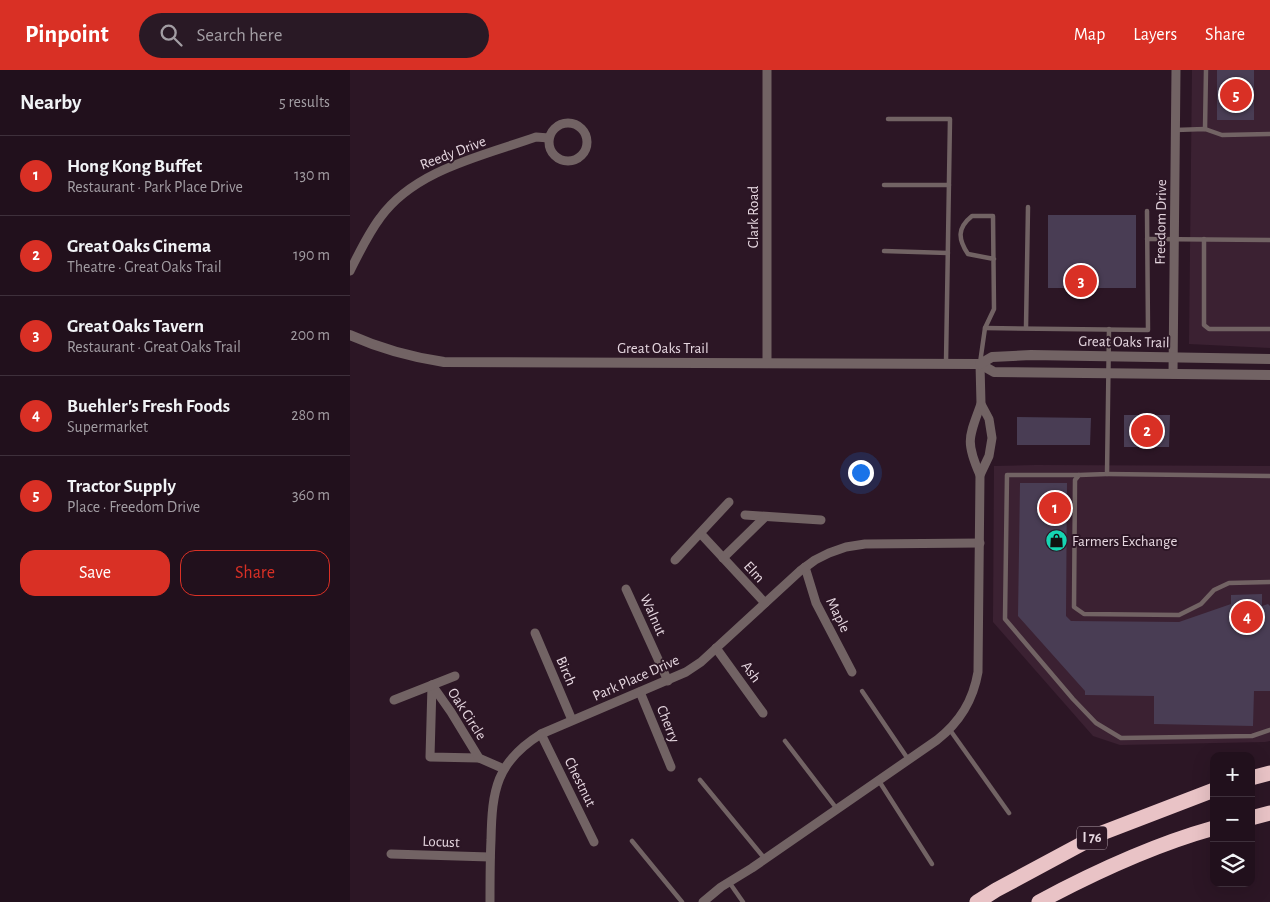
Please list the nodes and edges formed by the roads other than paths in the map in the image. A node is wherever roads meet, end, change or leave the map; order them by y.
1 (767, 70) edge
2 (1176, 70) edge
3 (1206, 70) edge
4 (888, 119) dead end
5 (1206, 129) junction
6 (1175, 130) junction
7 (1270, 134) edge
8 (550, 138) junction
9 (884, 185) dead end
10 (949, 185) junction
11 (1028, 207) dead end
12 (1147, 210) dead end
13 (1147, 239) junction
14 (1204, 239) junction
15 (1174, 240) junction
16 (1270, 240) edge
17 (884, 251) dead end
18 (948, 253) junction
19 (994, 259) junction
20 (350, 271) edge
21 (985, 328) junction
22 (1026, 328) junction
23 (1109, 329) junction
24 (1270, 330) edge
25 (350, 335) edge
26 (1109, 356) junction
27 (1173, 358) junction
28 (1270, 359) edge
29 (766, 363) junction
30 (946, 364) junction
31 (980, 364) junction
32 (1108, 373) junction
33 (1173, 374) junction
34 (1270, 375) edge
35 (982, 404) junction
36 (1106, 474) junction
37 (980, 475) junction
38 (1079, 475) junction
39 (1270, 476) edge
40 (729, 502) dead end
41 (745, 515) dead end
42 (765, 517) junction
43 (821, 520) dead end
44 (701, 534) junction
45 (980, 543) junction
46 (723, 558) junction
47 (675, 560) dead end
48 (805, 567) junction
49 (1270, 582) edge
50 (626, 589) dead end
51 (765, 604) junction
52 (535, 633) dead end
53 (716, 648) junction
54 (852, 672) dead end
55 (454, 676) dead end
56 (668, 681) junction
57 (432, 685) junction
58 (862, 691) dead end
59 (640, 692) junction
60 (394, 700) dead end
61 (764, 713) dead end
62 (572, 720) junction
63 (950, 730) junction
64 (1270, 730) edge
65 (541, 734) junction
66 (785, 741) dead end
67 (479, 758) junction
68 (909, 760) junction
69 (671, 767) dead end
70 (504, 769) junction
71 (1270, 773) edge
72 (1255, 777) edge
73 (700, 780) dead end
74 (879, 781) junction
75 (1210, 792) edge
76 (838, 810) junction
77 (1009, 813) dead end
78 (1210, 829) edge
79 (632, 841) dead end
80 (594, 842) dead end
81 (391, 854) dead end
82 (490, 857) junction
83 (765, 859) junction
84 (932, 864) dead end
85 (730, 882) junction
86 (490, 902) edge
87 (682, 902) edge
88 (703, 902) edge
89 (743, 902) edge
90 (977, 902) edge
91 (1039, 902) edge

1 - 29 street, Clark Road
2 - 6 street, Freedom Drive
3 - 5 lane
4 - 10 lane
5 - 6 lane
5 - 7 lane
6 - 15 street, Freedom Drive
8 - 8 street
8 - 20 street, Reedy Drive
9 - 10 lane
10 - 18 lane
11 - 22 lane
12 - 13 lane
13 - 15 lane
13 - 23 lane
14 - 15 lane
14 - 16 lane
14 - 24 lane
15 - 27 street, Freedom Drive
17 - 18 lane
18 - 30 lane
19 - 19 lane
19 - 21 lane
21 - 22 lane
21 - 31 lane
22 - 23 lane
23 - 26 lane
25 - 29 street, Great Oaks Trail
26 - 27 street, Great Oaks Trail
26 - 31 street, Great Oaks Trail
26 - 32 lane
27 - 28 street, Great Oaks Trail
27 - 33 street, Freedom Drive
29 - 30 street, Great Oaks Trail
30 - 31 street, Great Oaks Trail
31 - 32 street, Great Oaks Trail
31 - 35 street
32 - 33 street, Great Oaks Trail
32 - 36 lane
33 - 34 street, Great Oaks Trail
35 - 37 street
35 - 37 street
36 - 38 lane
36 - 39 lane
37 - 45 street
38 - 49 lane
38 - 64 lane
40 - 44 street
41 - 42 street
42 - 43 street
42 - 46 street, Elm
44 - 46 street, Elm
44 - 47 street
45 - 48 street, Park Place Drive
45 - 63 street
46 - 51 street, Elm
48 - 51 street, Park Place Drive
48 - 54 street, Maple
50 - 56 street, Walnut
51 - 53 street, Park Place Drive
52 - 62 street, Birch
53 - 56 street, Park Place Drive
53 - 61 street, Ash
55 - 57 street, Oak Circle
56 - 59 street, Park Place Drive
57 - 60 street, Oak Circle
57 - 67 street, Oak Circle
57 - 67 street, Oak Circle
58 - 68 lane
59 - 62 street, Park Place Drive
59 - 69 street, Cherry
62 - 65 street, Park Place Drive
63 - 68 street
63 - 77 lane
65 - 70 street, Park Place Drive
65 - 80 street, Chestnut
66 - 76 lane
67 - 70 street, Oak Circle
68 - 74 street
70 - 82 street, Park Place Drive
71 - 72 highway
73 - 83 lane
74 - 76 street
74 - 84 lane
75 - 90 highway, I 76
76 - 83 street
78 - 91 highway, I 76
79 - 87 lane
81 - 82 street, Locust
82 - 86 street, Park Place Drive
83 - 85 street
85 - 88 street
85 - 89 lane

